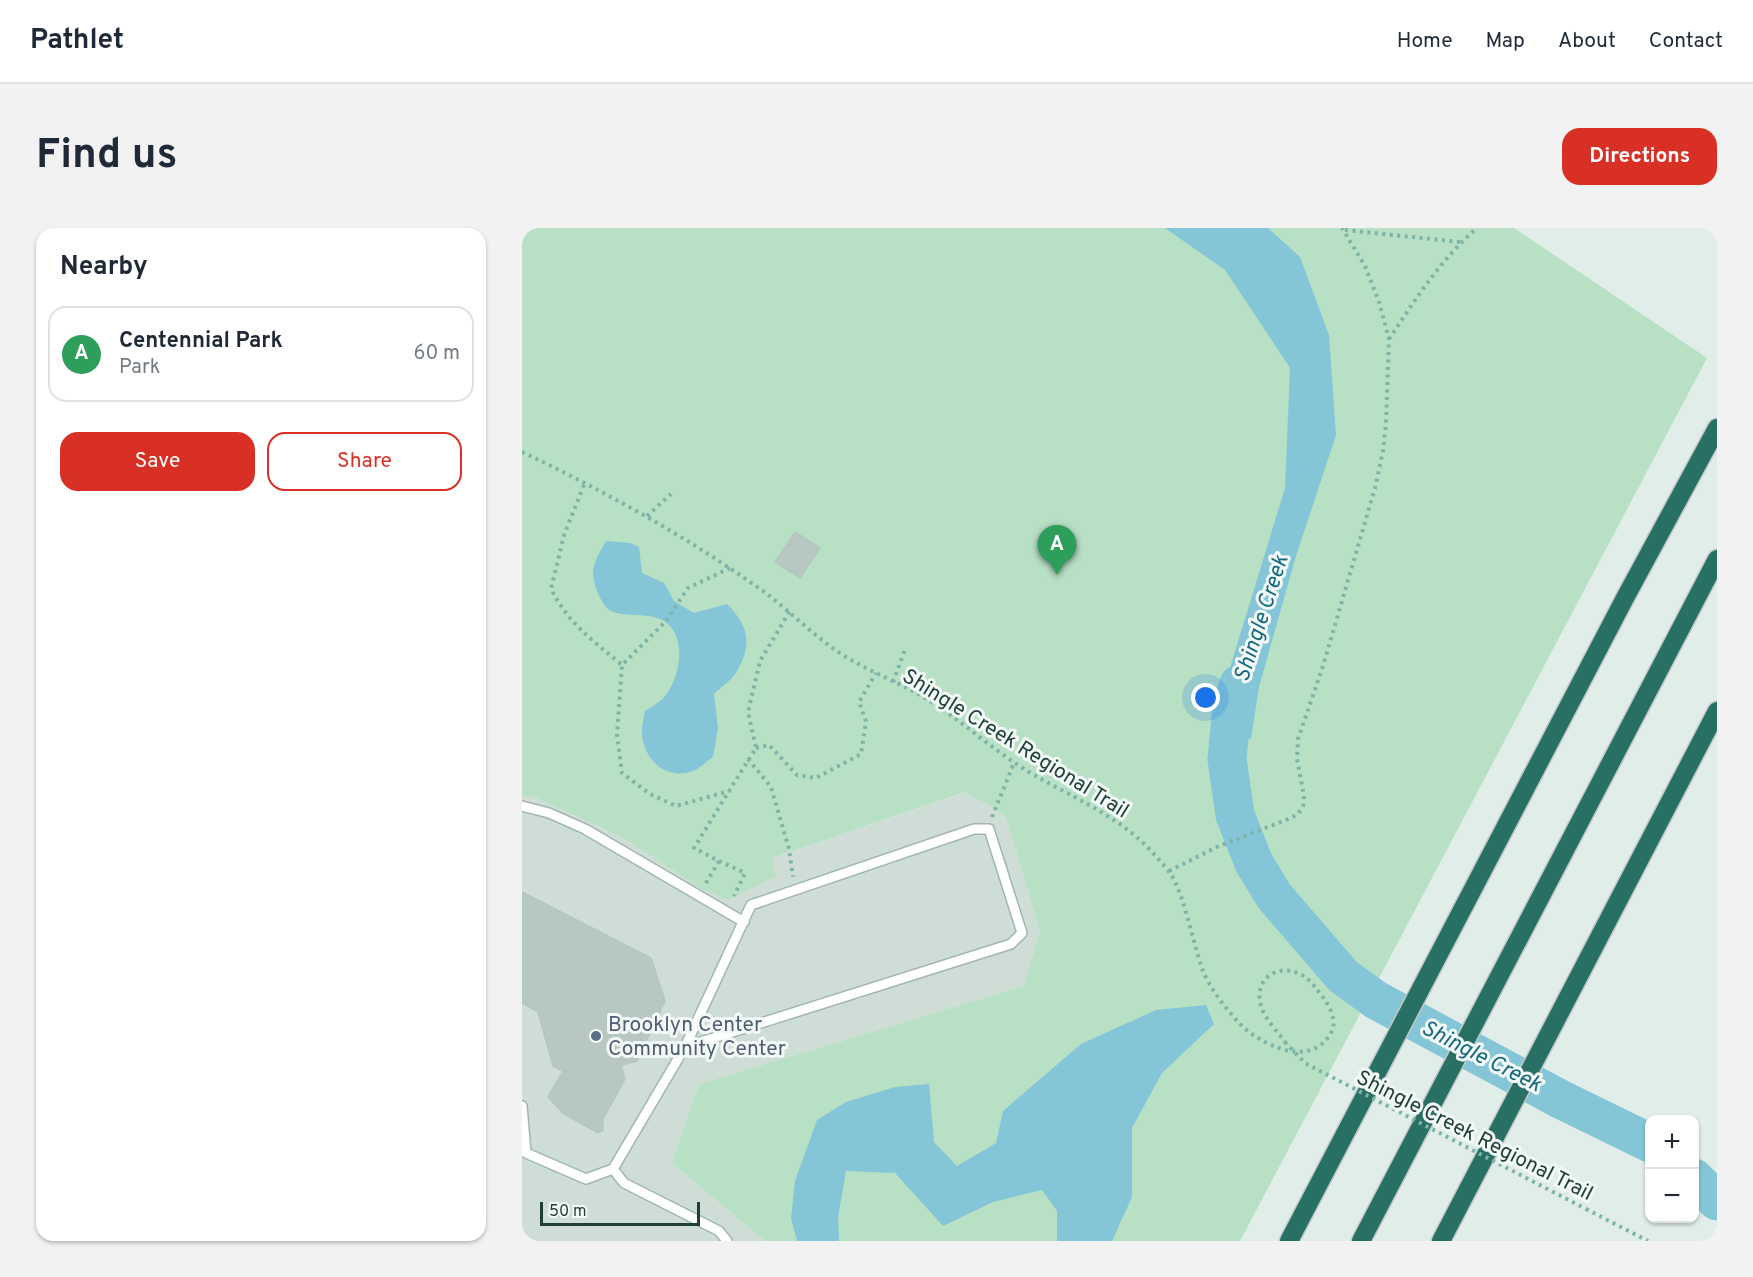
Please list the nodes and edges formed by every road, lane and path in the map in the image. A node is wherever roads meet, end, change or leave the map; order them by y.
1 (1477, 228) edge
2 (1343, 229) edge
3 (1460, 242) junction
4 (1389, 339) junction
5 (1717, 428) edge
6 (522, 453) edge
7 (584, 484) junction
8 (670, 494) dead end
9 (647, 516) junction
10 (1717, 559) edge
11 (730, 568) junction
12 (790, 611) junction
13 (906, 647) dead end
14 (621, 665) junction
15 (876, 674) junction
16 (893, 682) junction
17 (1717, 711) edge
18 (756, 748) junction
19 (748, 759) junction
20 (1014, 762) junction
21 (729, 791) junction
22 (522, 806) edge
23 (989, 829) junction
24 (719, 861) junction
25 (1168, 871) junction
26 (715, 888) dead end
27 (795, 890) junction
28 (725, 892) dead end
29 (734, 896) junction
30 (727, 912) junction
31 (744, 921) junction
32 (685, 1047) junction
33 (522, 1106) edge
34 (614, 1169) junction
35 (727, 1241) edge
36 (1289, 1241) edge
37 (1361, 1241) edge
38 (1441, 1241) edge
39 (1648, 1241) edge

1 - 3 path
2 - 3 path
2 - 4 path
3 - 4 path
4 - 25 path
5 - 36 highway
6 - 7 path, Shingle Creek Regional Trail
7 - 9 path, Shingle Creek Regional Trail
7 - 14 path
8 - 9 path
9 - 11 path, Shingle Creek Regional Trail
10 - 37 highway
11 - 12 path, Shingle Creek Regional Trail
11 - 14 path
12 - 15 path, Shingle Creek Regional Trail
12 - 18 path
13 - 16 path
14 - 21 path
15 - 16 path, Shingle Creek Regional Trail
15 - 18 path
16 - 20 path, Shingle Creek Regional Trail
17 - 38 highway
18 - 19 path
19 - 21 path
19 - 27 path
20 - 23 path
20 - 25 path, Shingle Creek Regional Trail
21 - 24 path
22 - 30 lane
23 - 27 lane
23 - 32 lane
24 - 26 path
24 - 29 path
25 - 39 path, Shingle Creek Regional Trail, bridge
27 - 31 lane
28 - 29 path
29 - 30 path
30 - 31 lane
31 - 32 lane
32 - 34 lane
33 - 34 lane
34 - 35 lane

